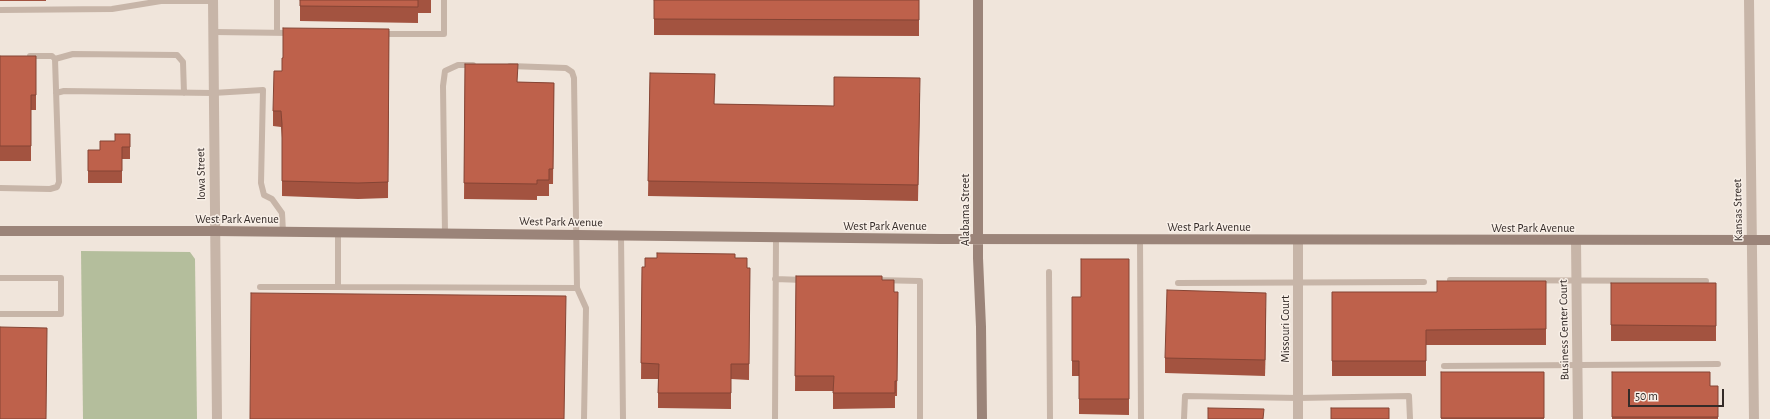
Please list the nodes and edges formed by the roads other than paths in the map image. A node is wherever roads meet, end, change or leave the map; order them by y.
1 (213, 0) edge
2 (277, 0) edge
3 (444, 0) edge
4 (978, 0) edge
5 (1749, 0) edge
6 (0, 10) edge
7 (214, 32) junction
8 (277, 33) junction
9 (301, 33) edge
10 (375, 34) edge
11 (22, 56) edge
12 (55, 59) junction
13 (482, 66) edge
14 (505, 66) edge
15 (56, 93) junction
16 (184, 93) junction
17 (213, 93) junction
18 (0, 188) edge
19 (0, 231) edge
20 (215, 231) junction
21 (283, 232) junction
22 (338, 233) junction
23 (445, 234) junction
24 (576, 235) junction
25 (621, 235) junction
26 (776, 238) junction
27 (978, 239) junction
28 (1140, 240) junction
29 (1298, 240) junction
30 (1751, 240) junction
31 (1770, 240) edge
32 (1576, 241) junction
33 (1049, 272) dead end
34 (0, 278) edge
35 (776, 279) junction
36 (814, 280) edge
37 (867, 280) edge
38 (1450, 280) edge
39 (1706, 281) edge
40 (1178, 282) dead end
41 (1424, 282) dead end
42 (1576, 282) junction
43 (1298, 283) junction
44 (260, 287) dead end
45 (338, 287) junction
46 (577, 288) junction
47 (0, 314) edge
48 (1718, 364) dead end
49 (1578, 365) junction
50 (1444, 366) dead end
51 (1298, 398) junction
52 (217, 419) edge
53 (584, 419) edge
54 (622, 419) edge
55 (775, 419) edge
56 (920, 419) edge
57 (982, 419) edge
58 (1050, 419) edge
59 (1141, 419) edge
60 (1184, 419) edge
61 (1298, 419) edge
62 (1410, 419) edge
63 (1578, 419) edge
64 (1754, 419) edge

1 - 6 lane
1 - 7 street, Iowa Street
2 - 8 lane
3 - 10 lane
4 - 27 street, Alabama Street
5 - 30 street, Kansas Street
7 - 8 lane
7 - 17 street, Iowa Street
8 - 9 lane
11 - 12 lane
12 - 15 lane
12 - 16 lane
13 - 23 lane
14 - 24 lane
15 - 16 lane
15 - 18 lane
16 - 17 lane
17 - 20 street, Iowa Street
17 - 21 lane
19 - 20 street, West Park Avenue
20 - 21 street, West Park Avenue
20 - 52 street, Iowa Street
21 - 22 street, West Park Avenue
22 - 23 street, West Park Avenue
22 - 45 lane
23 - 24 street, West Park Avenue
24 - 25 street, West Park Avenue
24 - 46 lane
25 - 26 street, West Park Avenue
25 - 54 lane
26 - 27 street, West Park Avenue
26 - 35 lane
27 - 28 street, West Park Avenue
27 - 57 street, Alabama Street
28 - 29 street, West Park Avenue
28 - 59 lane
29 - 32 street, West Park Avenue
29 - 43 street, Missouri Court
30 - 31 street, West Park Avenue
30 - 32 street, West Park Avenue
30 - 64 street, Kansas Street
32 - 42 street, Business Center Court
33 - 58 lane
34 - 47 lane
35 - 36 lane
35 - 55 lane
37 - 56 lane
38 - 42 lane
39 - 42 lane
40 - 43 lane
41 - 43 lane
42 - 49 street, Business Center Court
43 - 51 street, Missouri Court
44 - 45 lane
45 - 46 lane
46 - 53 lane
48 - 49 lane
49 - 50 lane
49 - 63 street, Business Center Court
51 - 60 lane
51 - 61 street, Missouri Court
51 - 62 lane

